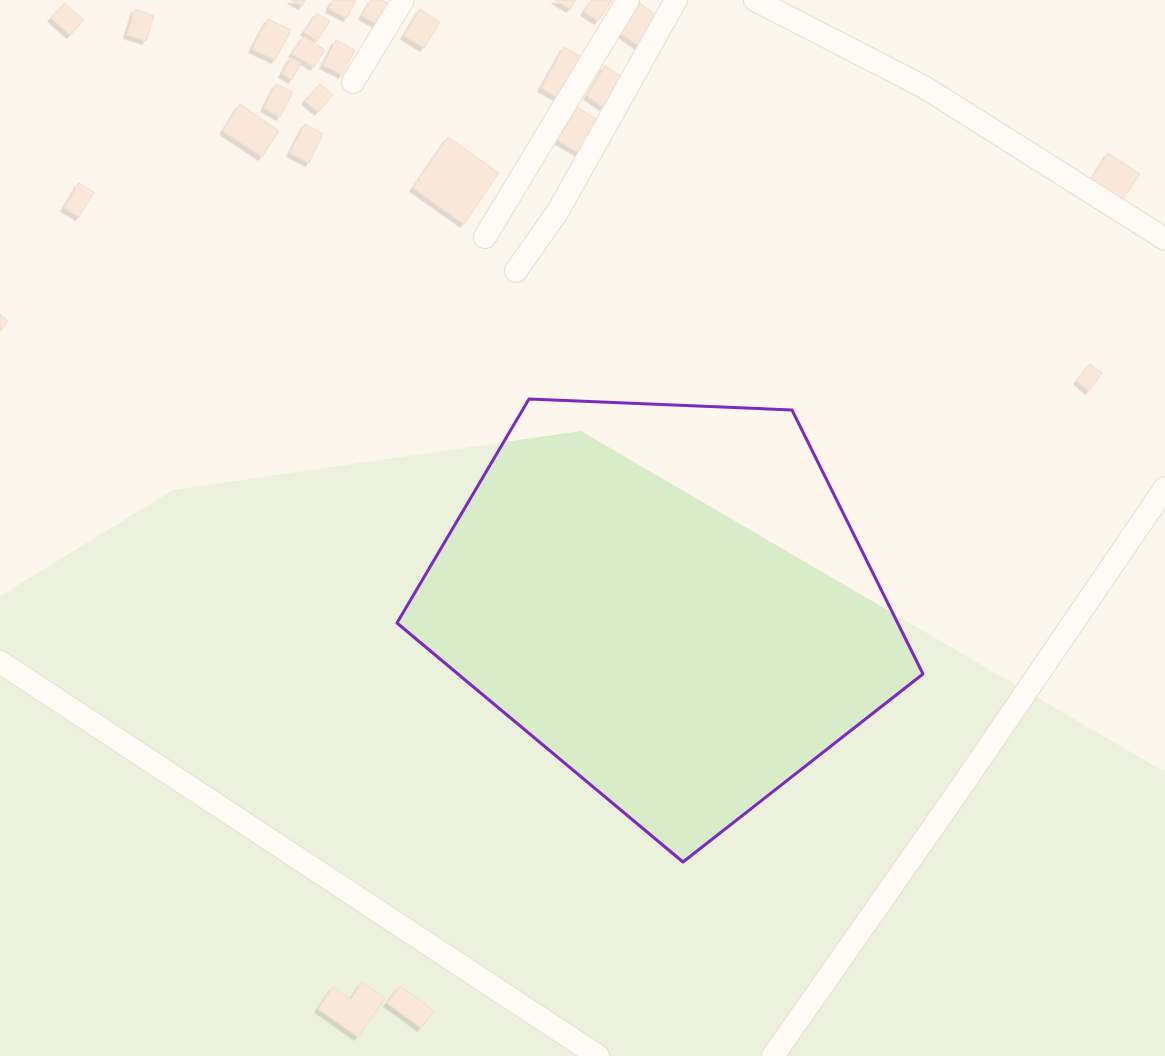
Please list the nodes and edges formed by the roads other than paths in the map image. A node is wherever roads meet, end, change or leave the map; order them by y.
1 (403, 0) edge
2 (628, 0) edge
3 (676, 0) edge
4 (755, 0) edge
5 (353, 82) dead end
6 (485, 237) dead end
7 (1165, 239) edge
8 (516, 271) dead end
9 (1165, 488) edge
10 (0, 662) edge
11 (598, 1056) edge
12 (773, 1056) edge

1 - 5 street
2 - 6 street
3 - 8 street
4 - 7 street
9 - 12 street
10 - 11 street

